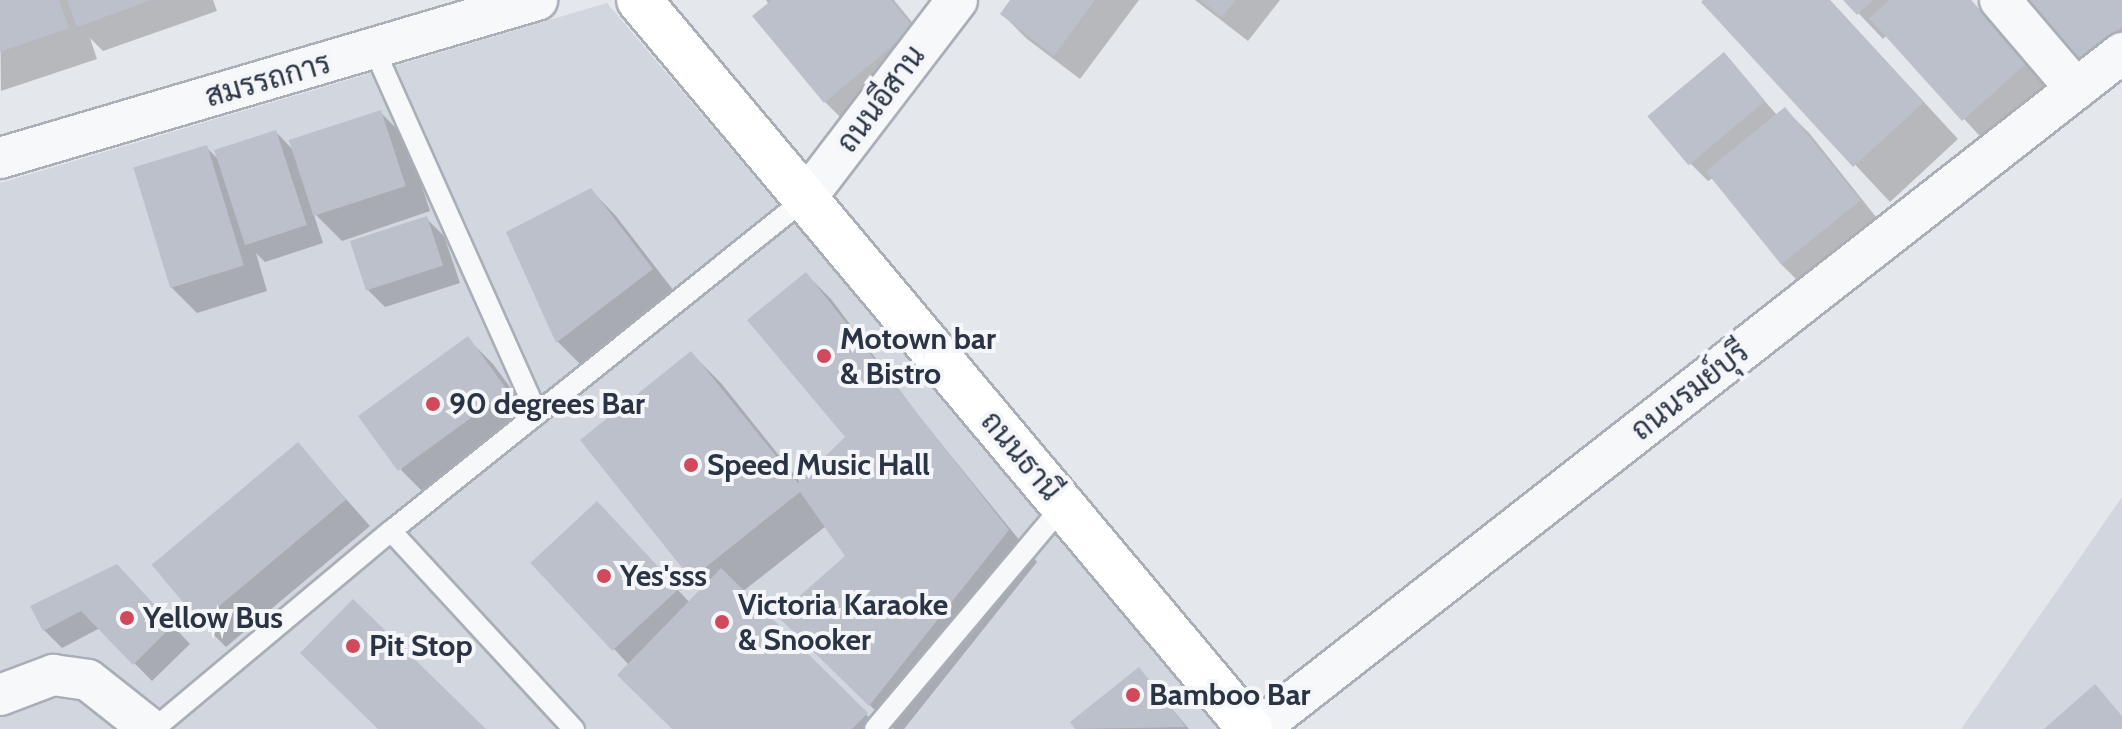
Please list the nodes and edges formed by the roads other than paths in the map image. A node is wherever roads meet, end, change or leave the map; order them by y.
1 (537, 0) edge
2 (639, 0) edge
3 (957, 0) edge
4 (2000, 0) edge
5 (374, 49) junction
6 (2122, 53) edge
7 (2076, 89) junction
8 (0, 158) edge
9 (805, 199) junction
10 (537, 414) junction
11 (1063, 506) junction
12 (391, 531) junction
13 (0, 695) edge
14 (152, 729) edge
15 (574, 729) edge
16 (875, 729) edge
17 (1250, 729) edge
18 (1258, 729) edge

1 - 5 street, สมรรถการ
2 - 9 street, ถนนธานี
3 - 9 street, ถนนอีสาน
4 - 7 street
5 - 8 street, สมรรถการ
5 - 10 lane
6 - 7 street, ถนนรมย์บุรี
7 - 18 street, ถนนรมย์บุรี
9 - 10 lane
9 - 11 street, ถนนธานี
10 - 12 lane
11 - 16 lane
11 - 17 street, ถนนธานี
12 - 14 lane
12 - 15 lane
13 - 14 street

